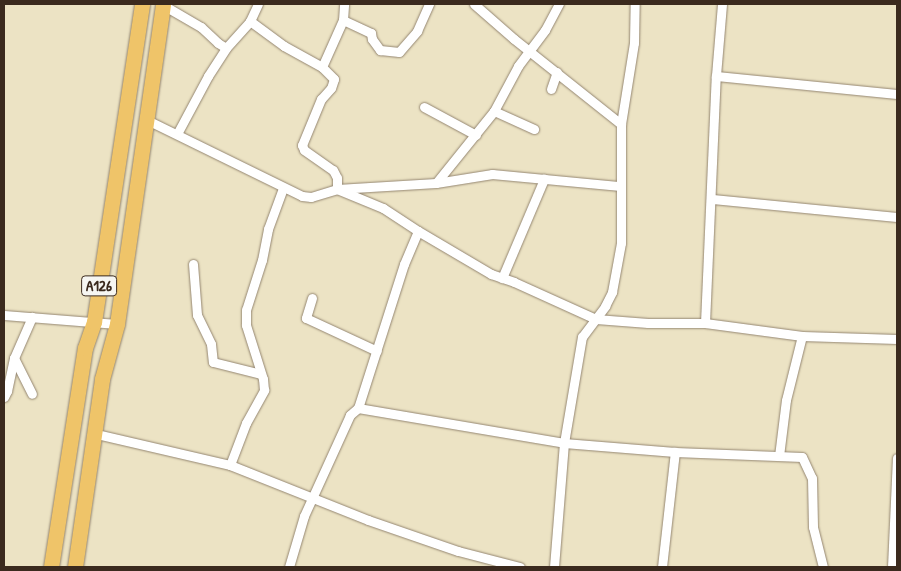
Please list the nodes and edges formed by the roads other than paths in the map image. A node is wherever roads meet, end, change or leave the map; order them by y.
1 (142, 4) edge
2 (163, 4) edge
3 (258, 4) edge
4 (344, 4) edge
5 (429, 4) edge
6 (474, 4) edge
7 (559, 4) edge
8 (635, 4) edge
9 (722, 4) edge
10 (343, 20) junction
11 (250, 21) junction
12 (226, 48) junction
13 (529, 49) junction
14 (322, 67) junction
15 (557, 72) junction
16 (716, 76) junction
17 (551, 89) dead end
18 (897, 94) edge
19 (424, 107) dead end
20 (494, 111) junction
21 (145, 119) junction
22 (621, 124) junction
23 (534, 129) dead end
24 (177, 134) junction
25 (476, 135) junction
26 (544, 179) junction
27 (436, 183) junction
28 (620, 186) junction
29 (283, 188) junction
30 (337, 189) junction
31 (712, 199) junction
32 (897, 217) edge
33 (418, 231) junction
34 (193, 264) dead end
35 (502, 278) junction
36 (312, 298) dead end
37 (4, 315) edge
38 (32, 317) junction
39 (596, 319) junction
40 (94, 322) junction
41 (705, 323) junction
42 (116, 324) junction
43 (802, 336) junction
44 (897, 339) edge
45 (377, 351) junction
46 (14, 358) junction
47 (262, 374) junction
48 (32, 394) dead end
49 (4, 397) edge
50 (358, 408) junction
51 (96, 434) junction
52 (564, 443) junction
53 (674, 452) junction
54 (779, 456) junction
55 (897, 458) edge
56 (230, 465) junction
57 (313, 498) junction
58 (51, 567) edge
59 (75, 567) edge
60 (289, 567) edge
61 (520, 567) edge
62 (554, 567) edge
63 (662, 567) edge
64 (823, 567) edge
65 (892, 567) edge

1 - 40 highway, A126
2 - 12 street
2 - 21 highway, A126
3 - 11 street
4 - 10 street
5 - 10 street
6 - 13 street
7 - 13 street
8 - 22 street
9 - 16 street
10 - 14 street
11 - 12 street
11 - 14 street
12 - 24 street
13 - 15 street
13 - 20 street
14 - 30 street
15 - 17 street
15 - 22 street
16 - 18 street
16 - 31 street
19 - 25 street
20 - 23 street
20 - 25 street
21 - 24 street
21 - 42 highway, A126
22 - 28 street
24 - 29 street
25 - 27 street
26 - 27 street
26 - 28 street
26 - 35 street
27 - 30 street
28 - 39 street
29 - 30 street
29 - 47 street
30 - 33 street
31 - 32 street
31 - 41 street
33 - 35 street
33 - 45 street
34 - 47 street
35 - 39 street
36 - 45 street
37 - 38 street
38 - 40 street
38 - 46 street
39 - 41 street
39 - 52 street
40 - 42 street
40 - 58 highway, A126
41 - 43 street
42 - 51 highway, A126
43 - 44 street
43 - 54 street
45 - 50 street
46 - 48 street
46 - 49 street
47 - 56 street
50 - 52 street
50 - 57 street
51 - 56 street
51 - 59 highway, A126
52 - 53 street
52 - 62 street
53 - 54 street
53 - 63 street
54 - 64 street
55 - 65 street
56 - 57 street
57 - 60 street
57 - 61 street

